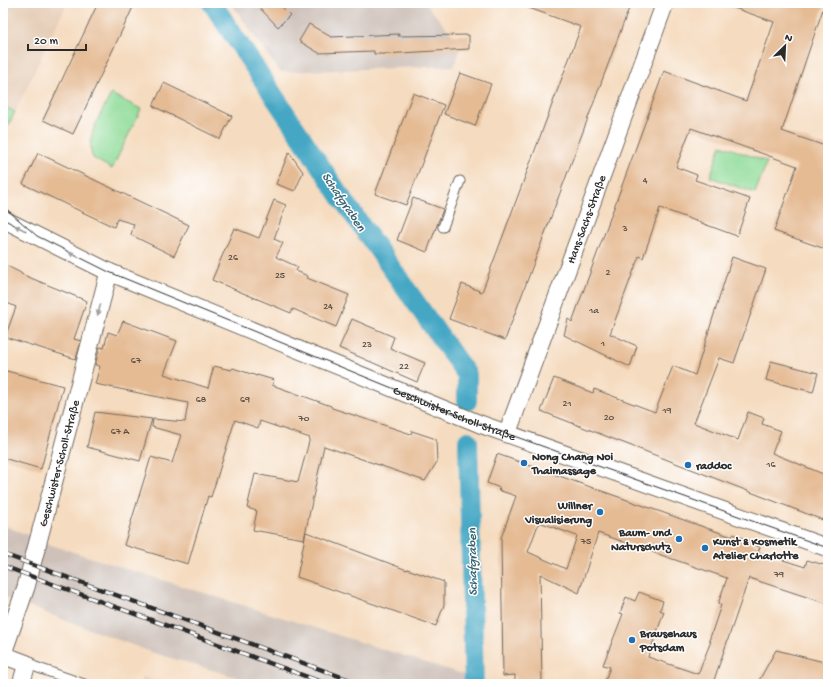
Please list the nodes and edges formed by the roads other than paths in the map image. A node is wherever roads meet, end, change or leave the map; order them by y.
1 (665, 3) edge
2 (460, 181) dead end
3 (3, 219) edge
4 (443, 227) dead end
5 (109, 272) junction
6 (507, 434) junction
7 (828, 548) edge
8 (3, 654) edge
9 (27, 664) junction
10 (21, 684) edge
11 (84, 684) edge

1 - 6 street, Hans-Sachs-Straße
2 - 4 lane
5 -> 3 street, Geschwister-Scholl-Straße
5 - 6 street, Geschwister-Scholl-Straße
5 -> 8 street, Geschwister-Scholl-Straße
6 - 7 street, Geschwister-Scholl-Straße
8 - 9 street
9 - 10 street
9 - 11 lane

